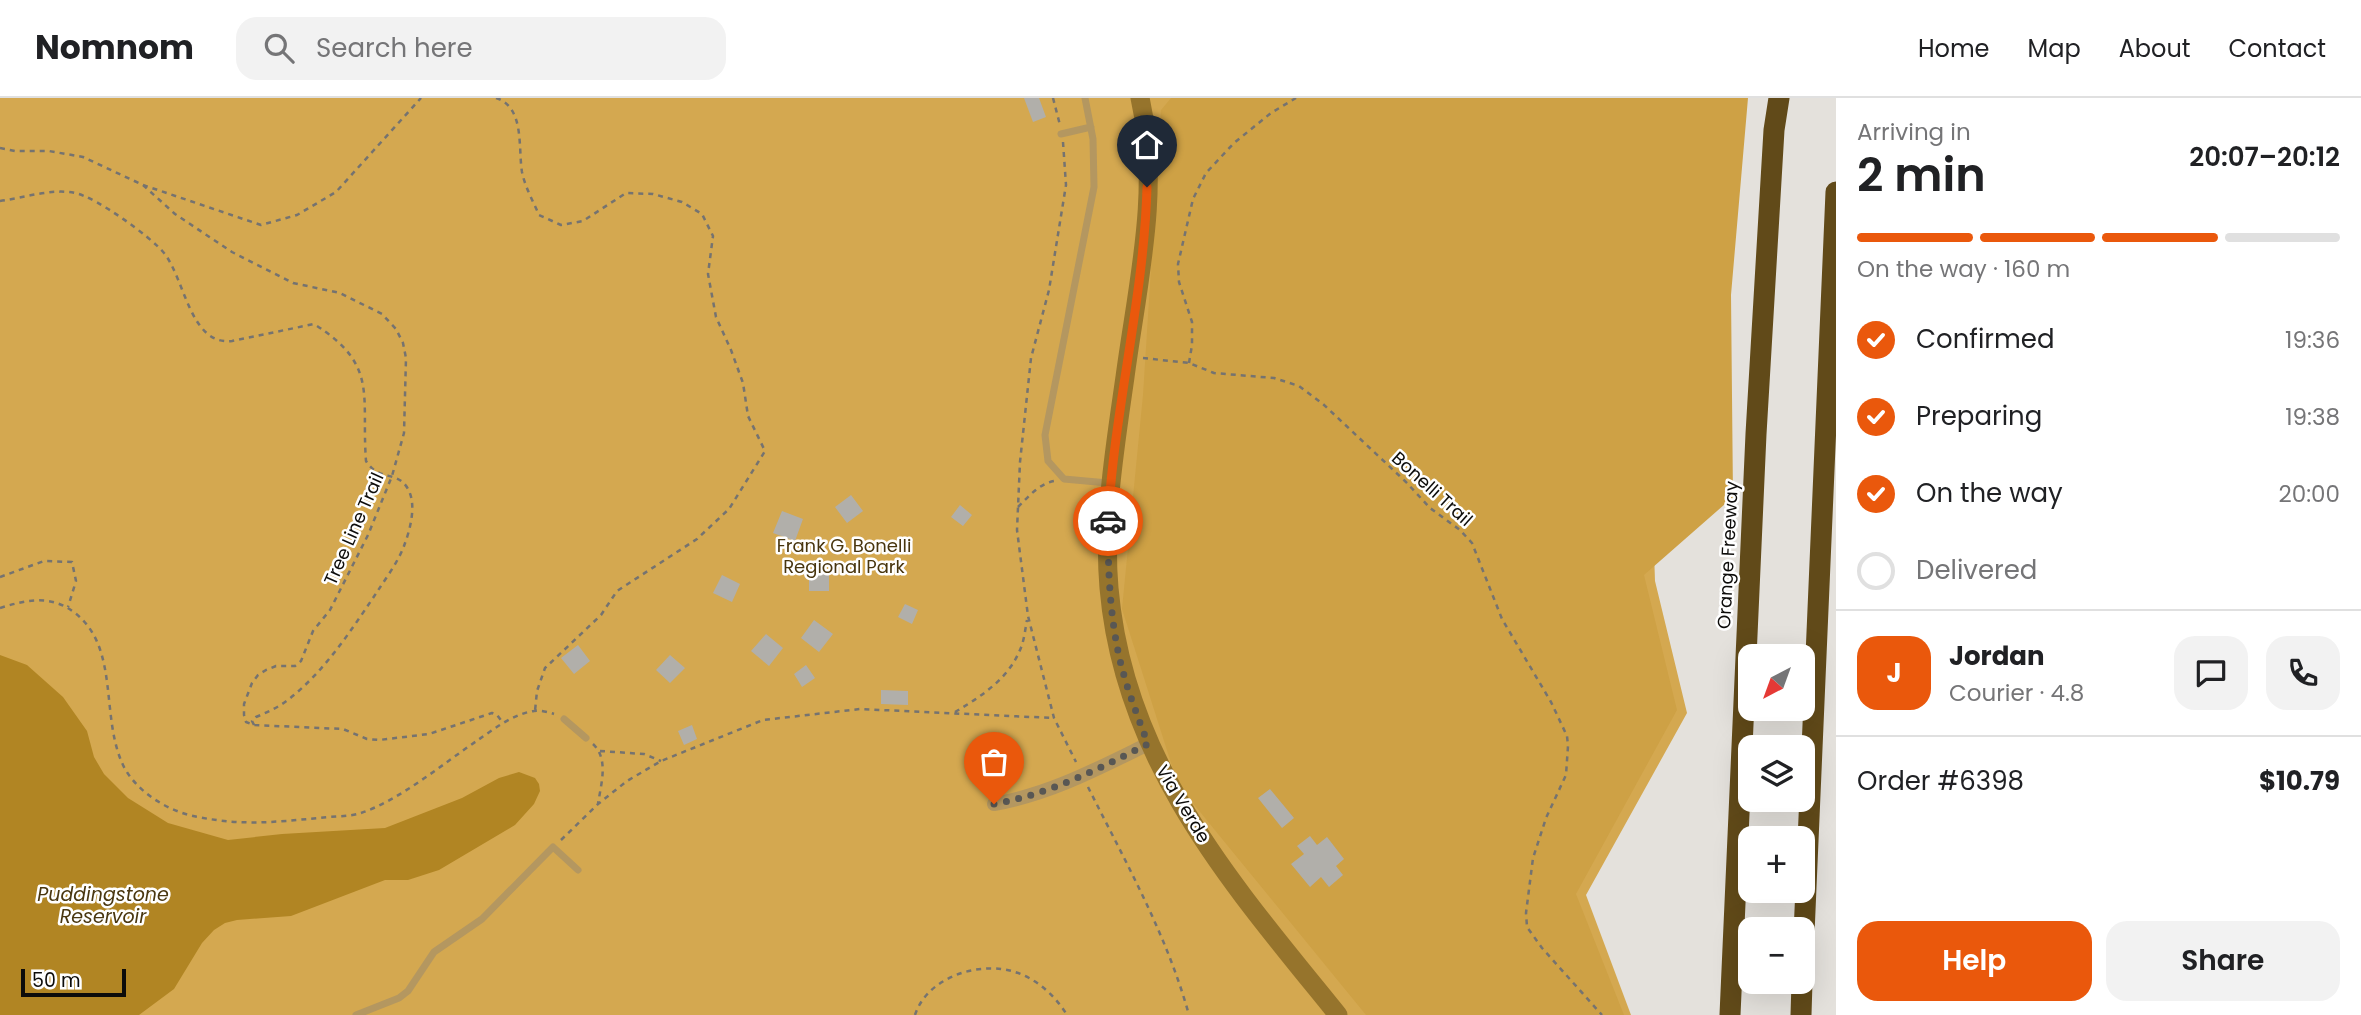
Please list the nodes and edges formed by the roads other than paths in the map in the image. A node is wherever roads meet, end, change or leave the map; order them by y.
1 (1085, 98) edge
2 (1140, 98) edge
3 (1779, 98) edge
4 (1091, 127) junction
5 (1061, 134) road end
6 (1836, 192) edge
7 (1835, 221) edge
8 (1110, 483) junction
9 (564, 719) road end
10 (586, 738) road end
11 (1148, 744) junction
12 (994, 804) dead end
13 (578, 870) dead end
14 (1805, 917) edge
15 (1802, 994) edge
16 (356, 1015) edge
17 (1338, 1015) edge
18 (1730, 1015) edge
19 (1801, 1015) edge

1 - 4 lane
2 - 8 main road, Via Verde
3 - 18 highway, Orange Freeway
4 - 5 lane
4 - 8 lane
6 - 7 highway
7 - 14 highway
8 - 11 main road, Via Verde
9 - 10 lane
11 - 12 street
11 - 17 main road, Via Verde
13 - 16 lane
15 - 19 highway

